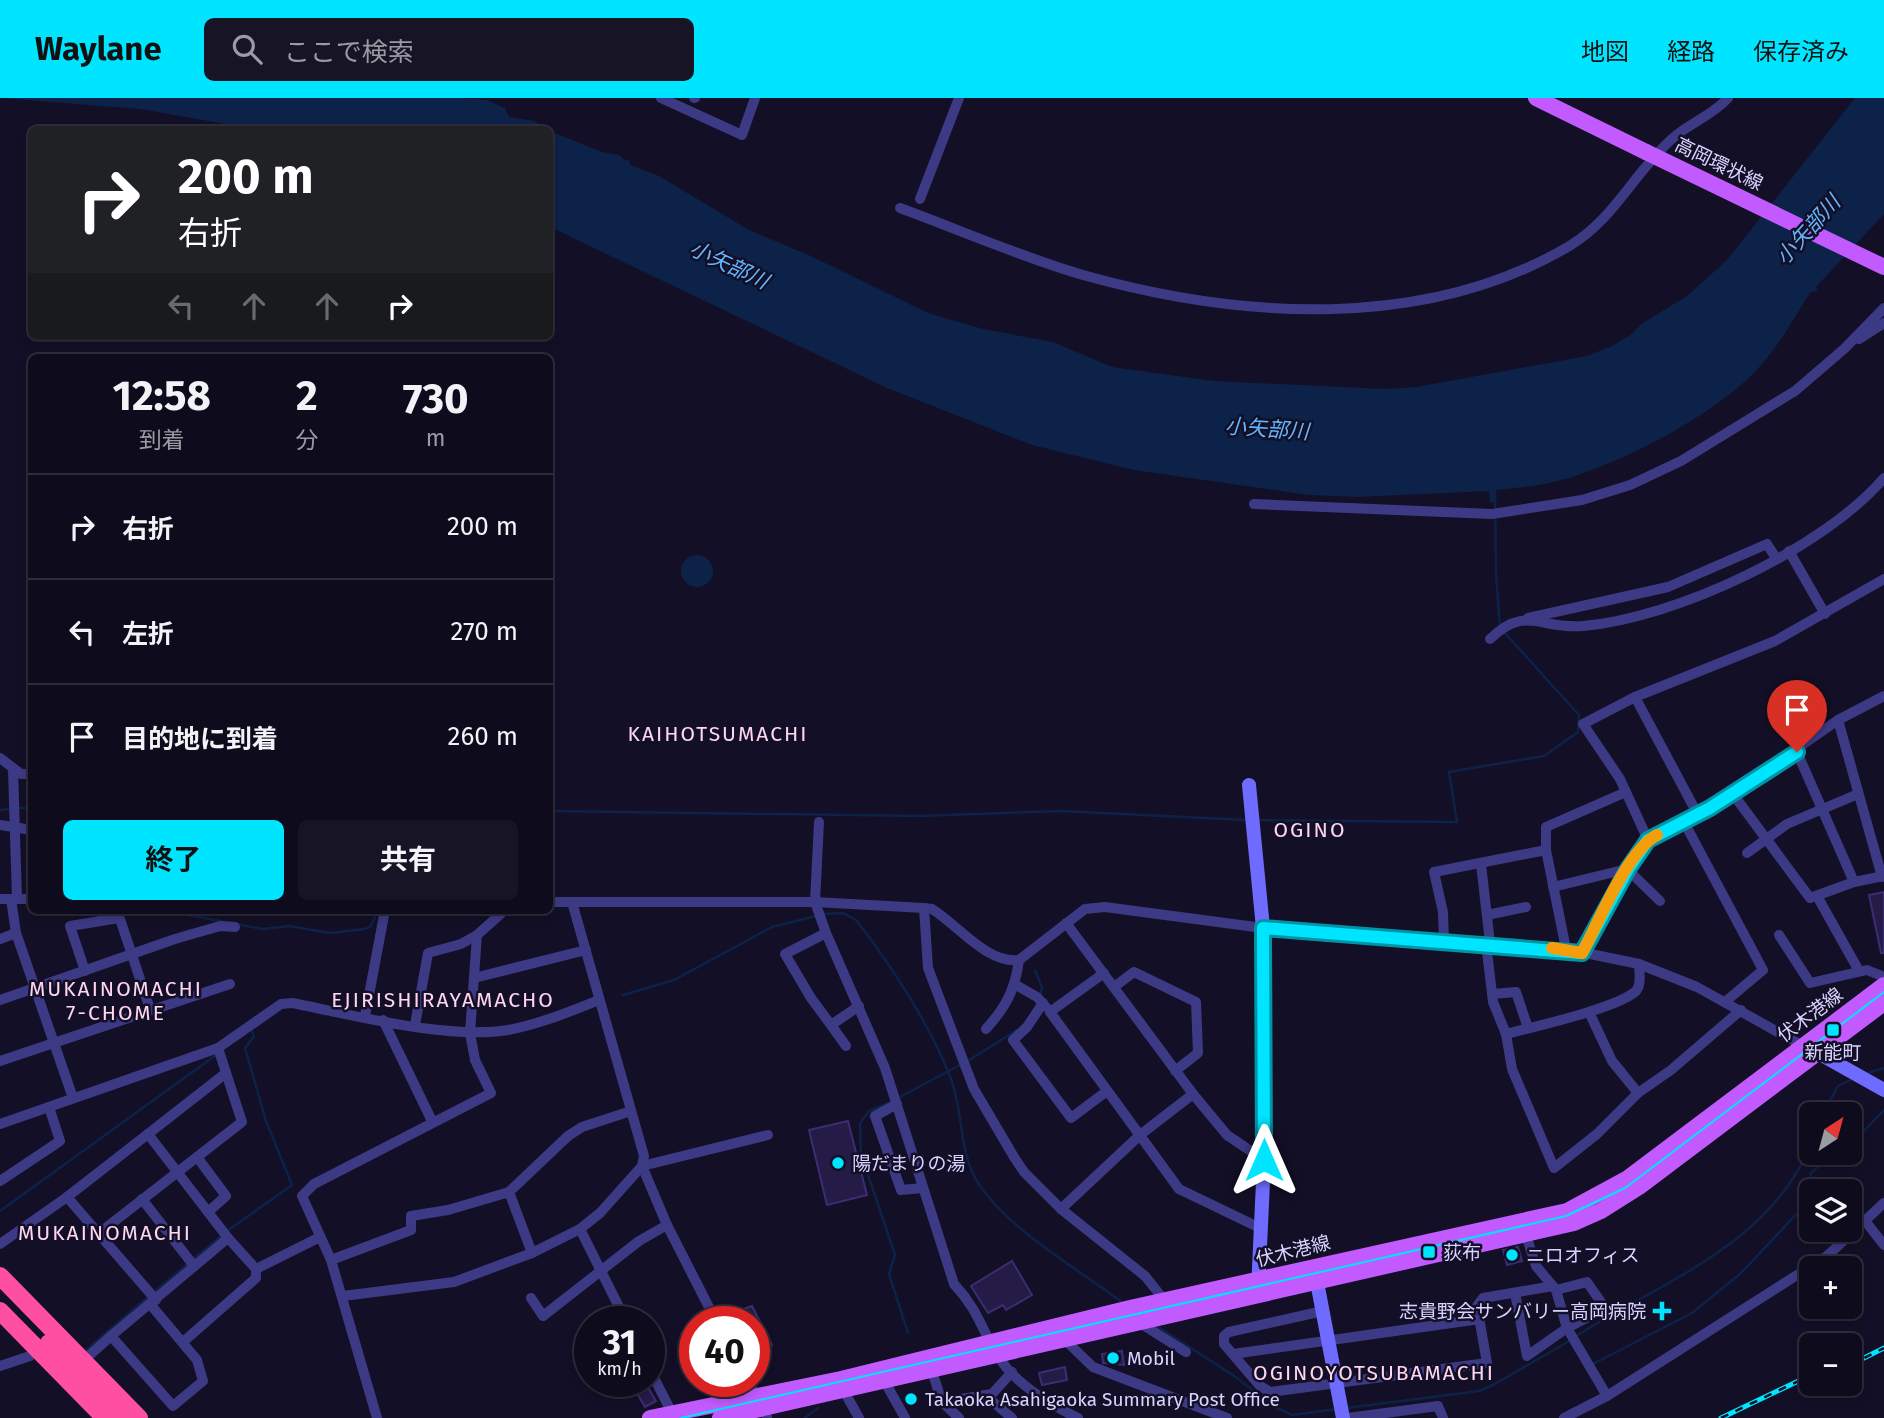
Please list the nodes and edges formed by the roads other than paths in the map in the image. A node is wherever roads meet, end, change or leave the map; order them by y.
1 (661, 98) edge
2 (755, 98) edge
3 (959, 98) edge
4 (1536, 98) edge
5 (1728, 98) edge
6 (920, 199) dead end
7 (900, 208) dead end
8 (1884, 267) edge
9 (1884, 309) edge
10 (1884, 323) edge
11 (1844, 349) junction
12 (1884, 478) edge
13 (1254, 504) dead end
14 (1789, 551) junction
15 (1776, 558) junction
16 (1884, 579) edge
17 (1825, 614) junction
18 (1528, 618) junction
19 (1490, 639) dead end
20 (1635, 696) junction
21 (1884, 696) edge
22 (1838, 720) junction
23 (1797, 752) junction
24 (0, 758) edge
25 (13, 769) junction
26 (28, 774) edge
27 (1249, 785) dead end
28 (1626, 792) junction
29 (1733, 794) junction
30 (1858, 794) junction
31 (1822, 808) junction
32 (1698, 815) junction
33 (819, 822) dead end
34 (1684, 822) junction
35 (0, 825) edge
36 (16, 828) junction
37 (28, 830) edge
38 (1766, 838) junction
39 (1648, 840) junction
40 (1546, 850) junction
41 (1747, 853) dead end
42 (1880, 854) edge
43 (1481, 864) junction
44 (1628, 869) junction
45 (1883, 877) edge
46 (1854, 882) junction
47 (1553, 887) junction
48 (1817, 896) junction
49 (10, 899) edge
50 (28, 899) edge
51 (1660, 901) dead end
52 (553, 902) edge
53 (572, 902) junction
54 (816, 902) junction
55 (1526, 907) dead end
56 (924, 908) junction
57 (118, 914) edge
58 (383, 914) edge
59 (501, 914) edge
60 (1487, 915) junction
61 (1066, 923) junction
62 (235, 927) dead end
63 (1263, 928) junction
64 (16, 933) junction
65 (826, 933) junction
66 (477, 935) junction
67 (1779, 935) dead end
68 (0, 939) edge
69 (1444, 942) junction
70 (1488, 943) junction
71 (1566, 949) junction
72 (586, 950) junction
73 (1582, 953) junction
74 (131, 955) junction
75 (1019, 960) junction
76 (1639, 964) junction
77 (85, 971) junction
78 (1859, 971) junction
79 (1104, 973) junction
80 (1884, 977) edge
81 (474, 978) junction
82 (230, 984) dead end
83 (1016, 985) junction
84 (1884, 985) edge
85 (1114, 987) junction
86 (35, 989) junction
87 (1492, 994) junction
88 (0, 1000) edge
89 (599, 1000) junction
90 (1724, 1002) junction
91 (1043, 1003) junction
92 (1884, 1003) edge
93 (859, 1006) junction
94 (150, 1009) junction
95 (1741, 1010) junction
96 (1589, 1012) junction
97 (1050, 1013) junction
98 (365, 1016) junction
99 (383, 1020) junction
100 (831, 1024) junction
101 (415, 1025) junction
102 (1528, 1028) junction
103 (986, 1029) dead end
104 (470, 1033) junction
105 (1506, 1034) junction
106 (53, 1042) junction
107 (846, 1046) dead end
108 (218, 1048) junction
109 (1811, 1049) junction
110 (0, 1061) edge
111 (1175, 1071) junction
112 (226, 1073) junction
113 (1884, 1090) edge
114 (1107, 1091) junction
115 (1638, 1093) junction
116 (1193, 1094) junction
117 (73, 1098) junction
118 (897, 1104) junction
119 (49, 1107) junction
120 (631, 1111) junction
121 (432, 1121) junction
122 (0, 1124) edge
123 (148, 1134) junction
124 (768, 1135) dead end
125 (1140, 1135) junction
126 (197, 1157) junction
127 (1264, 1160) junction
128 (642, 1166) junction
129 (177, 1172) junction
130 (0, 1181) edge
131 (923, 1188) junction
132 (509, 1192) junction
133 (67, 1198) junction
134 (142, 1199) junction
135 (1884, 1203) edge
136 (1061, 1209) junction
137 (208, 1212) junction
138 (1866, 1222) junction
139 (667, 1225) junction
140 (1260, 1228) junction
141 (580, 1229) junction
142 (1525, 1229) junction
143 (98, 1234) junction
144 (225, 1234) junction
145 (320, 1237) junction
146 (0, 1244) edge
147 (1884, 1245) edge
148 (532, 1253) junction
149 (331, 1260) junction
150 (192, 1263) junction
151 (256, 1269) junction
152 (601, 1270) junction
153 (0, 1276) edge
154 (1317, 1282) junction
155 (1554, 1288) junction
156 (1258, 1289) junction
157 (0, 1293) edge
158 (1515, 1293) junction
159 (343, 1296) junction
160 (530, 1298) dead end
161 (1165, 1301) junction
162 (153, 1302) junction
163 (619, 1306) edge
164 (708, 1306) edge
165 (0, 1311) edge
166 (1323, 1311) junction
167 (1480, 1319) junction
168 (1140, 1323) junction
169 (0, 1326) edge
170 (1567, 1328) junction
171 (111, 1336) junction
172 (1065, 1340) junction
173 (1328, 1340) junction
174 (183, 1342) junction
175 (995, 1349) junction
176 (1186, 1352) dead end
177 (1233, 1354) junction
178 (30, 1356) junction
179 (83, 1361) junction
180 (930, 1363) junction
181 (0, 1366) edge
182 (1012, 1372) junction
183 (885, 1382) junction
184 (1336, 1383) junction
185 (844, 1391) junction
186 (985, 1395) junction
187 (1607, 1396) junction
188 (664, 1397) edge
189 (758, 1401) edge
190 (942, 1402) junction
191 (672, 1413) junction
192 (89, 1418) edge
193 (105, 1418) edge
194 (122, 1418) edge
195 (139, 1418) edge
196 (377, 1418) edge
197 (650, 1418) edge
198 (720, 1418) edge
199 (859, 1418) edge
200 (905, 1418) edge
201 (959, 1418) edge
202 (1012, 1418) edge
203 (1078, 1418) edge
204 (1227, 1418) edge
205 (1345, 1418) edge
206 (1443, 1418) edge
207 (1564, 1418) edge

1 - 2 street
3 - 6 street
4 - 8 main road, 高岡環状線, bridge
5 - 7 street
9 - 11 street
10 - 11 street
11 - 13 street
12 - 14 street
14 - 15 street
14 - 17 street
15 - 18 street
15 - 18 street
16 - 17 street
17 - 20 street
18 - 19 street
20 - 28 street
20 - 32 street
21 - 22 street
22 - 23 street
22 - 30 street
23 - 29 street
23 - 31 street
24 - 25 street
25 - 26 street
25 - 36 street
27 - 63 street
28 - 39 street
28 - 40 street
29 - 32 street
29 - 38 street
30 - 31 street
30 - 42 street
31 - 38 street
31 - 46 street
32 - 34 street
33 - 54 street
34 - 39 street
34 - 90 street
35 - 36 street
36 - 37 street
36 - 49 street
38 - 41 street
38 - 48 street
39 - 44 street
40 - 43 street
40 - 47 street
42 - 45 street
43 - 60 street
43 - 69 street
44 - 47 street
44 - 51 street
44 - 73 street
45 - 46 street
46 - 48 street
47 - 71 street
48 - 78 street
49 - 50 street
49 - 64 street
52 - 53 street
53 - 54 street
53 - 72 street
54 - 56 street
54 - 65 street
55 - 60 street
56 - 75 street
56 - 136 street
57 - 74 street
57 - 77 street
58 - 98 street
59 - 66 street
60 - 70 street
61 - 63 street
61 - 75 street
61 - 79 street
62 - 74 street
63 - 69 street
63 - 127 street
64 - 68 street
64 - 86 street
65 - 93 street
65 - 100 street
66 - 81 street
66 - 101 street
67 - 78 street
69 - 70 street
70 - 71 street
70 - 87 street
71 - 73 street
72 - 81 street
72 - 89 street
73 - 76 street
74 - 77 street
74 - 94 street
75 - 83 street
76 - 90 street
76 - 96 street
77 - 86 street
78 - 80 street
79 - 85 street
79 - 97 street
81 - 104 street
82 - 94 street
83 - 91 street
83 - 103 street
84 - 109 main road, 伏木港線
85 - 111 street
85 - 111 street
86 - 88 street
86 - 106 street
87 - 102 street
87 - 105 street
89 - 104 street
89 - 120 street
90 - 95 street
91 - 97 street
91 - 114 street
92 - 109 main road, 伏木港線
93 - 100 street
93 - 118 street
94 - 106 street
95 - 109 street
95 - 115 street
96 - 102 street
96 - 115 street
97 - 114 street
98 - 99 street
98 - 108 street
99 - 101 street
99 - 121 street
100 - 107 street
101 - 104 street
102 - 105 street
104 - 121 street
105 - 115 street
106 - 110 street
106 - 117 street
108 - 112 street
108 - 117 street
109 - 113 street
109 - 142 main road, 伏木港線
111 - 116 street
112 - 123 street
112 - 126 street
114 - 125 street
116 - 125 street
116 - 127 street
117 - 119 street
118 - 131 street
118 - 131 street
119 - 122 street
119 - 130 street
120 - 128 street
120 - 132 street
121 - 145 street
123 - 129 street
123 - 133 street
124 - 128 street
125 - 136 street
125 - 140 street
126 - 129 street
126 - 137 street
127 - 140 street
128 - 139 street
128 - 141 street
129 - 134 street
129 - 137 street
131 - 175 street
132 - 148 street
132 - 149 street
133 - 143 street
133 - 146 street
134 - 143 street
134 - 150 street
135 - 138 street
136 - 161 street
137 - 144 street
138 - 147 street
138 - 187 street
139 - 152 street
139 - 164 street
140 - 156 street
141 - 148 street
141 - 152 street
142 - 154 main road, 伏木港線
142 - 155 street
142 - 156 main road, 伏木港線
143 - 162 street
144 - 150 street
144 - 151 street
145 - 149 street
145 - 151 street
148 - 159 street
149 - 159 street
150 - 162 street
151 - 174 street
152 - 160 street
152 - 163 street
153 - 179 highway
154 - 156 main road, 伏木港線
154 - 166 street
155 - 158 street
155 - 170 street
155 - 170 street
156 - 161 main road, 伏木港線
156 - 168 main road, 伏木港線
157 - 194 highway
158 - 167 street
158 - 170 street
159 - 196 street
161 - 175 main road, 伏木港線
162 - 171 street
162 - 174 street
165 - 193 highway
166 - 173 street
166 - 177 street
167 - 173 street
167 - 184 street
168 - 172 main road, 伏木港線
168 - 176 street
169 - 178 highway
170 - 187 street
171 - 174 street
171 - 179 street
172 - 175 main road, 伏木港線
172 - 204 street
173 - 177 street
173 - 184 street
175 - 180 main road, 伏木港線
175 - 182 street
177 - 184 street
178 - 181 street
178 - 192 highway
179 - 195 highway
180 - 183 main road, 伏木港線
180 - 189 main road, 伏木港線
180 - 190 street
182 - 186 street
182 - 203 street
183 - 185 main road, 伏木港線
183 - 200 street
184 - 205 street
185 - 189 main road, 伏木港線
185 - 199 street
186 - 190 street
186 - 202 street
187 - 207 street
188 - 191 street
189 - 191 main road, 伏木港線
189 - 198 main road, 伏木港線
190 - 201 street
191 - 197 main road, 伏木港線
205 - 206 street

